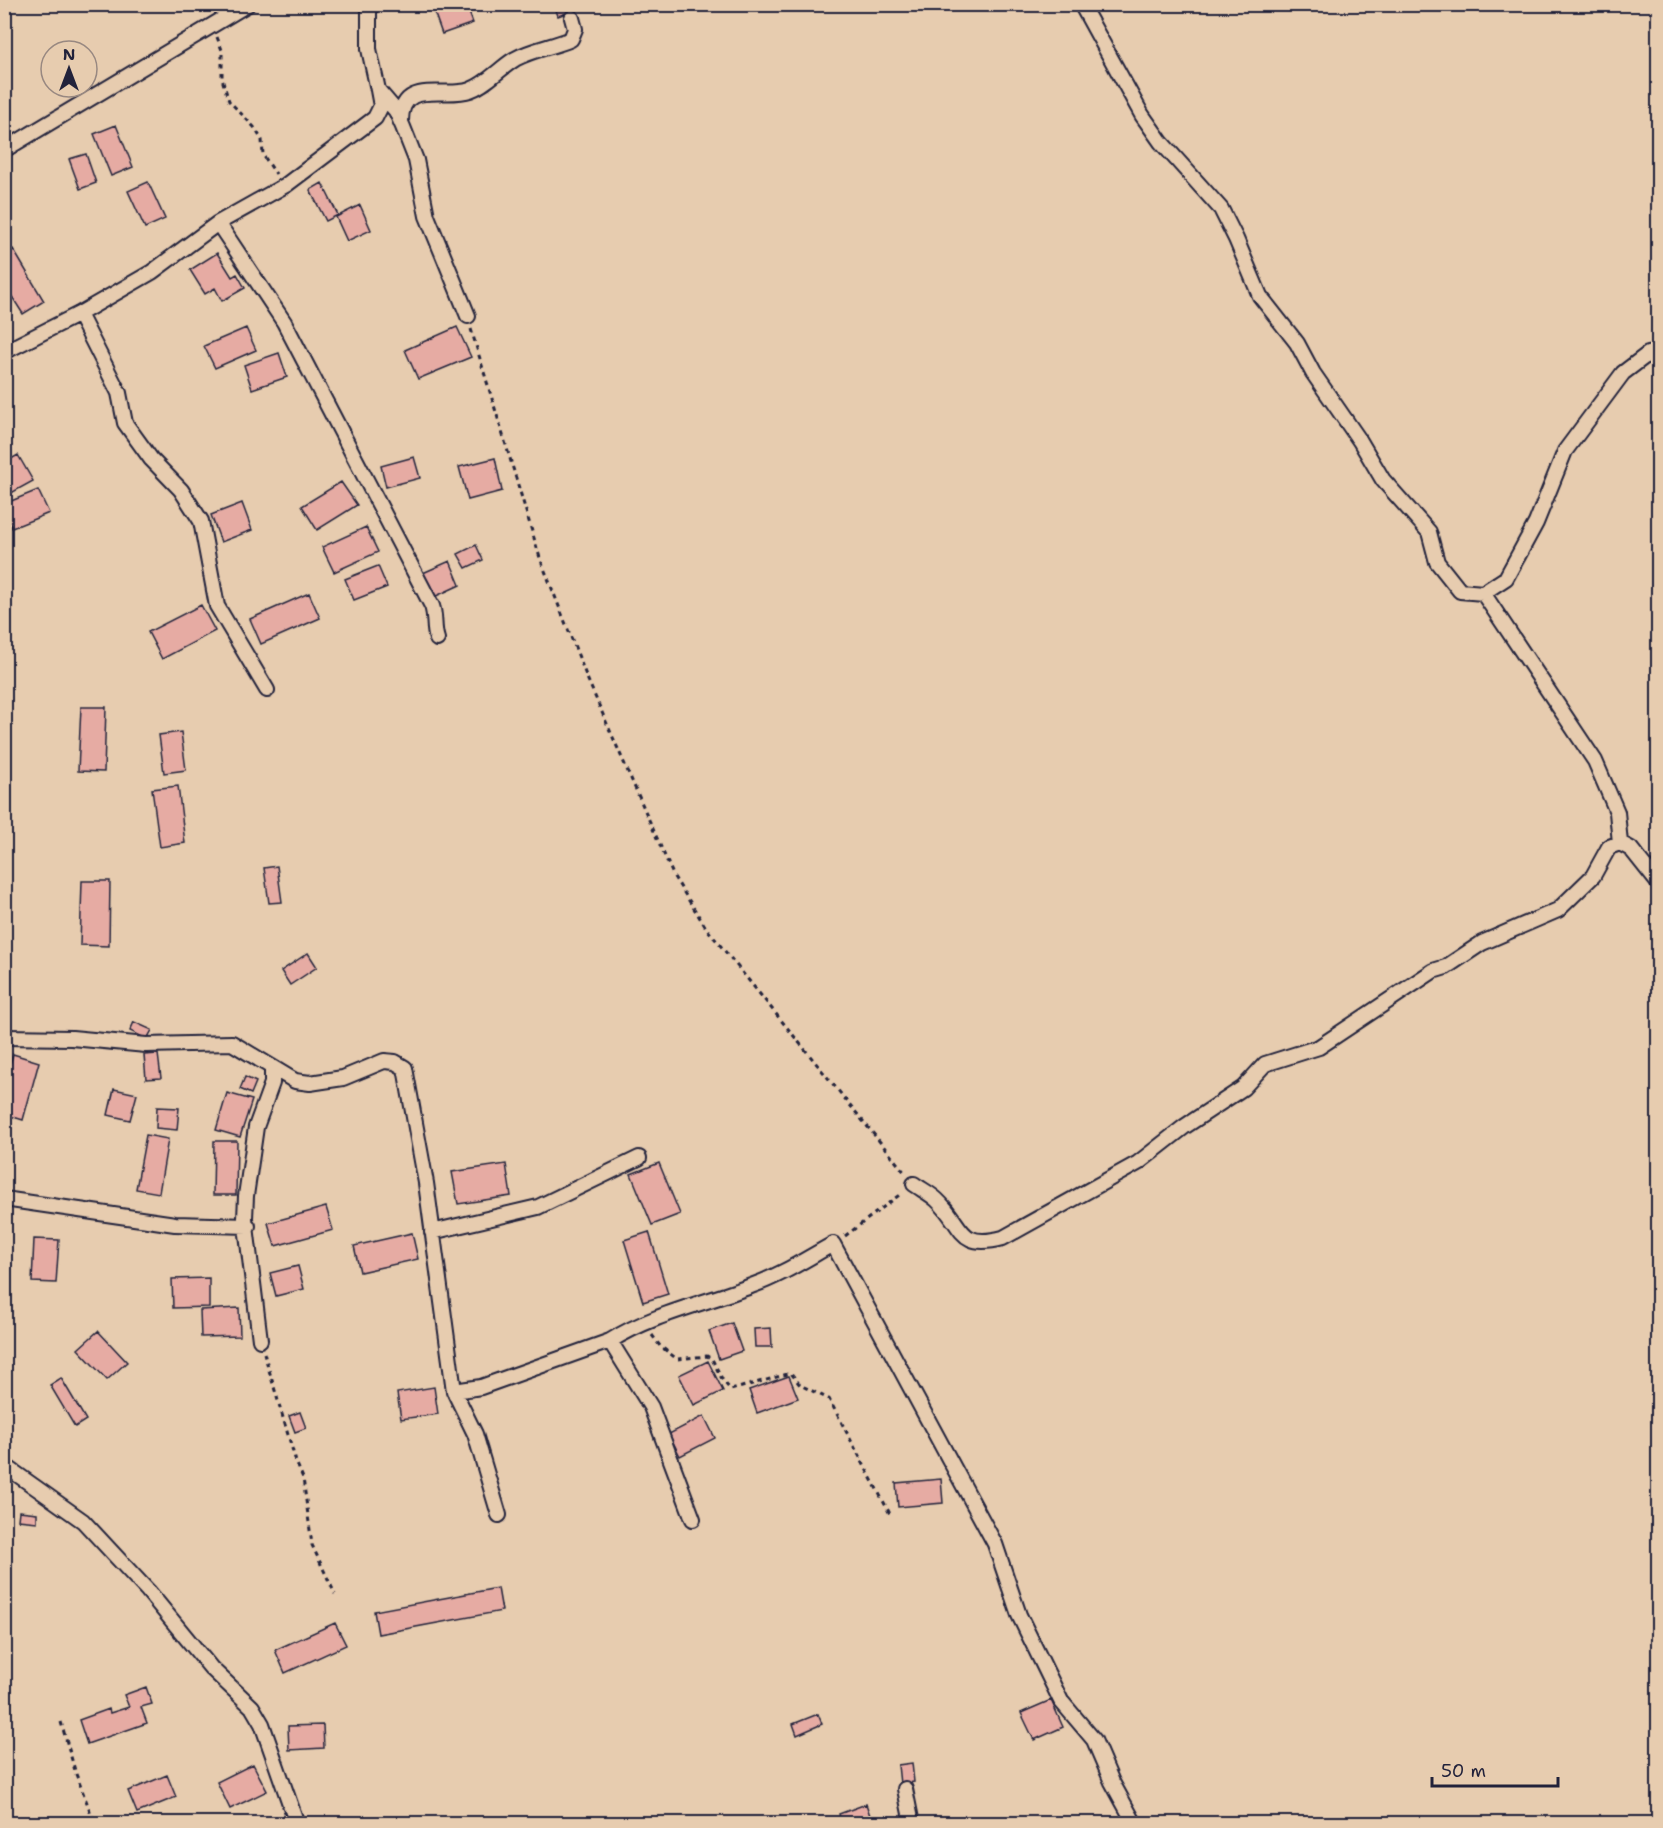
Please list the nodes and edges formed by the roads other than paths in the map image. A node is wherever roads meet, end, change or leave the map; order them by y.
1 (248, 4) edge
2 (369, 4) edge
3 (1081, 4) edge
4 (572, 18) dead end
5 (378, 90) junction
6 (401, 122) junction
7 (4, 150) edge
8 (218, 223) junction
9 (79, 314) junction
10 (468, 316) road end
11 (1659, 351) edge
12 (4, 352) edge
13 (1483, 593) junction
14 (437, 639) dead end
15 (267, 690) dead end
16 (1620, 843) junction
17 (1659, 883) edge
18 (4, 1037) edge
19 (272, 1067) junction
20 (639, 1158) dead end
21 (914, 1184) road end
22 (4, 1199) edge
23 (248, 1226) junction
24 (432, 1232) junction
25 (260, 1340) road end
26 (610, 1341) junction
27 (454, 1391) junction
28 (4, 1465) edge
29 (498, 1515) dead end
30 (693, 1519) dead end
31 (905, 1789) dead end
32 (297, 1824) edge
33 (912, 1824) edge
34 (1135, 1824) edge

1 - 7 street
2 - 5 street
3 - 13 street
4 - 6 street
5 - 6 street
5 - 8 street
6 - 10 street
8 - 9 street
8 - 14 street
9 - 12 street
9 - 15 street
11 - 13 street
13 - 16 street
16 - 17 street
16 - 21 street
18 - 19 street
19 - 23 street
19 - 24 street
20 - 24 street
22 - 23 street
23 - 25 street
24 - 27 street
26 - 27 street
26 - 30 street
26 - 34 street
27 - 29 street
28 - 32 street
31 - 33 street

